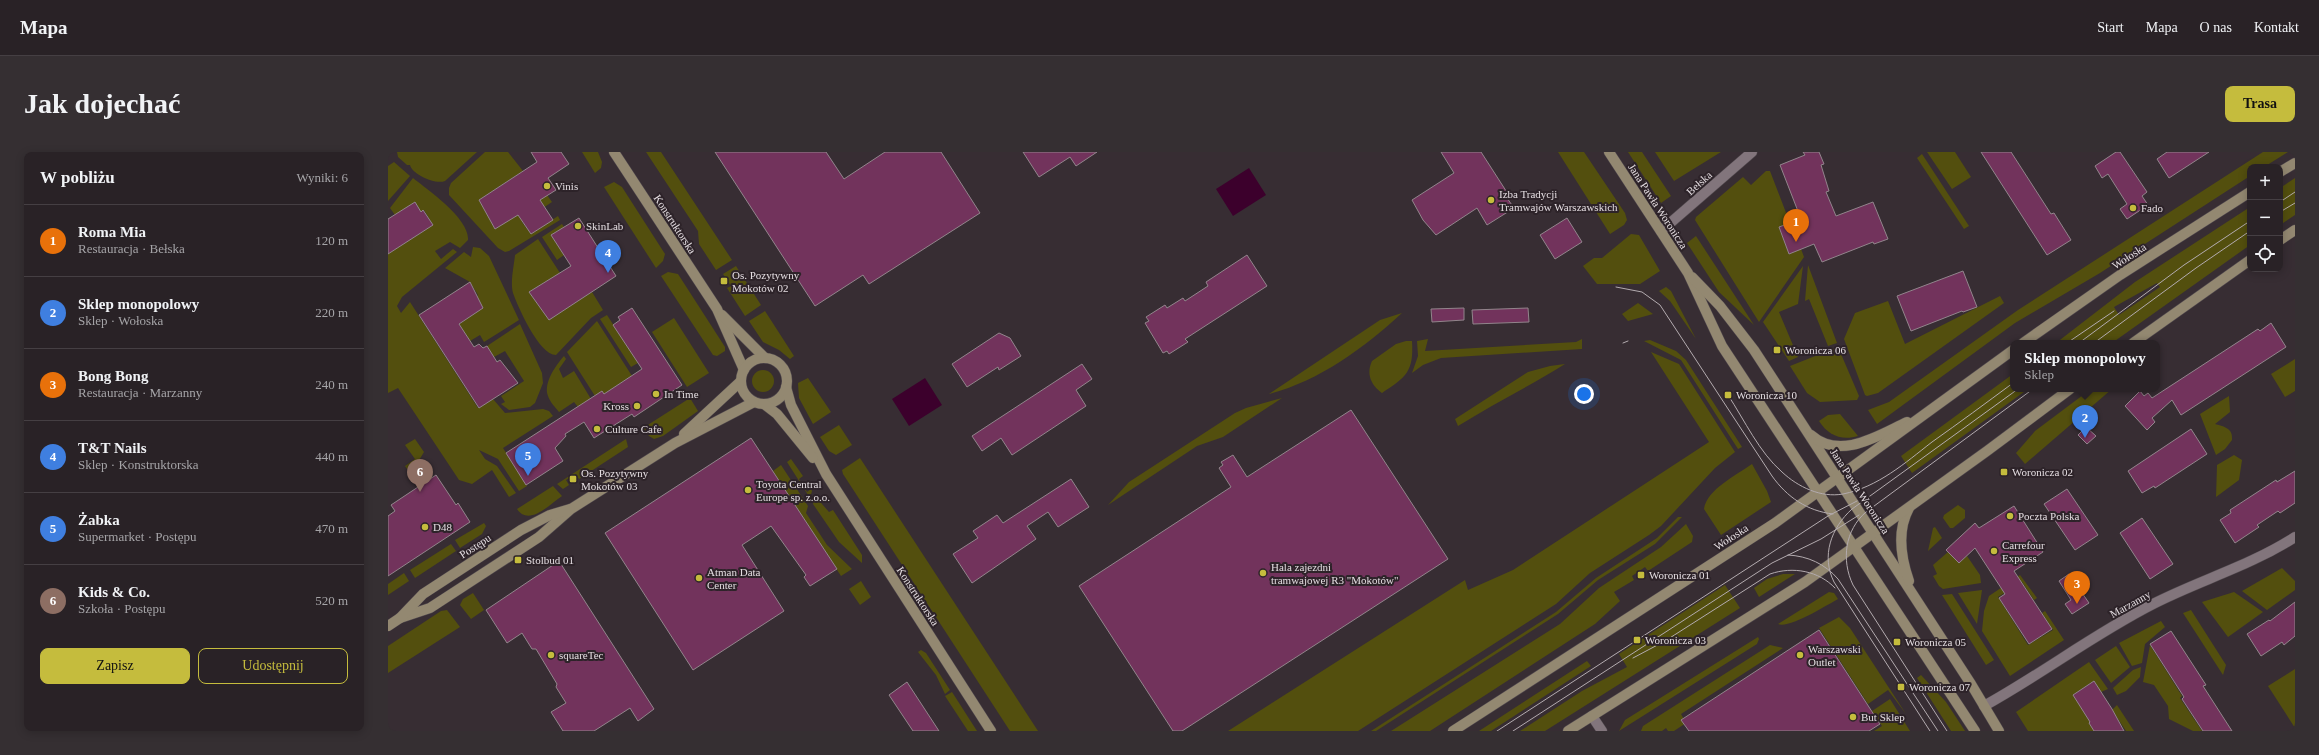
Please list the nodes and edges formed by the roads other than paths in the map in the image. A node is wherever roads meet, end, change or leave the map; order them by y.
1 (614, 152) edge
2 (1609, 152) edge
3 (1752, 152) edge
4 (2295, 163) edge
5 (2283, 170) edge
6 (2247, 194) edge
7 (2295, 230) edge
8 (1660, 231) junction
9 (2283, 238) edge
10 (2247, 262) edge
11 (1688, 273) junction
12 (716, 309) junction
13 (2027, 340) edge
14 (2137, 340) edge
15 (2010, 352) edge
16 (765, 358) junction
17 (744, 370) junction
18 (740, 382) junction
19 (786, 387) junction
20 (2066, 392) edge
21 (759, 403) junction
22 (1926, 413) junction
23 (1806, 431) junction
24 (675, 443) junction
25 (826, 474) junction
26 (1837, 478) junction
27 (1817, 492) junction
28 (1909, 508) junction
29 (571, 509) junction
30 (1873, 533) junction
31 (2295, 537) edge
32 (1855, 547) junction
33 (1915, 598) junction
34 (400, 618) junction
35 (388, 626) edge
36 (1984, 706) junction
37 (1592, 716) junction
38 (991, 731) edge
39 (1454, 731) edge
40 (1568, 731) edge
41 (1602, 731) edge
42 (1975, 731) edge
43 (1999, 731) edge

1 - 12 street, Konstruktorska
2 - 8 street, Jana Pawła Woronicza
3 - 8 street, Bełska
4 - 5 street
6 - 13 street, Wołoska
7 - 9 street
8 - 11 street, Jana Pawła Woronicza
10 - 14 street
11 - 23 street, Jana Pawła Woronicza
11 - 27 street, Jana Pawła Woronicza
12 - 16 street, Konstruktorska
12 - 17 street, Konstruktorska
15 - 22 street, Wołoska
16 - 17 street
16 - 19 street
17 - 18 street
18 - 21 street
18 - 24 street, Postępu
19 - 21 street
19 - 25 street, Konstruktorska
20 - 28 street
21 - 24 street, Postępu
21 - 25 street, Konstruktorska
22 - 23 street
22 - 26 street, Wołoska
23 - 26 street, Jana Pawła Woronicza
24 - 29 street, Postępu
25 - 38 street, Konstruktorska
26 - 27 street, Wołoska
26 - 30 street, Jana Pawła Woronicza
27 - 32 street, Jana Pawła Woronicza
27 - 39 street, Wołoska
28 - 30 street
28 - 33 street
29 - 34 street, Postępu
29 - 34 street, Postępu
30 - 32 street
30 - 33 street, Jana Pawła Woronicza
31 - 36 street, Marzanny
32 - 37 street
32 - 42 street, Jana Pawła Woronicza
33 - 36 street, Jana Pawła Woronicza
34 - 35 street, Postępu
36 - 43 street, Jana Pawła Woronicza
37 - 40 street
37 - 41 street

